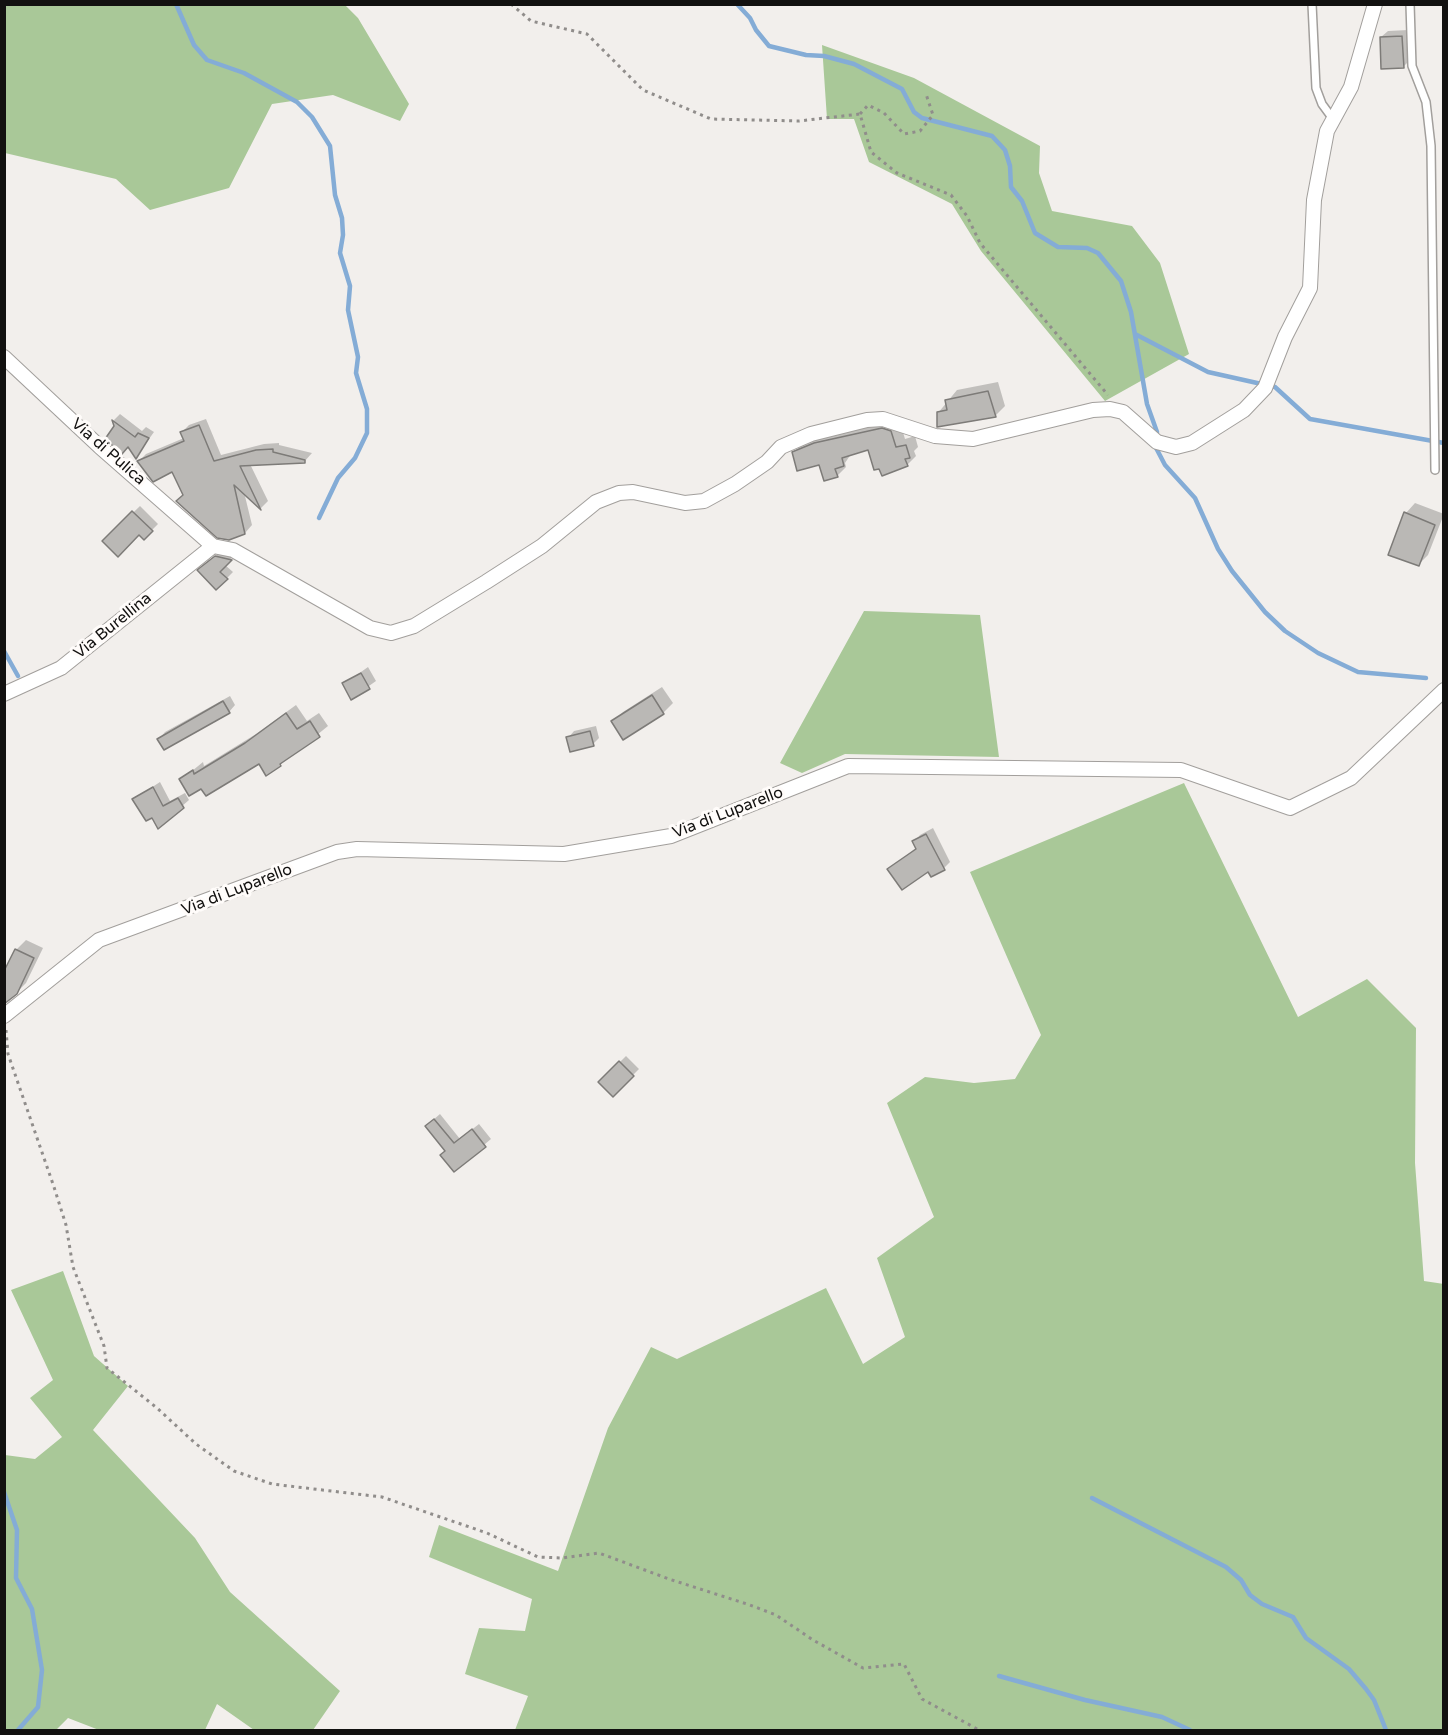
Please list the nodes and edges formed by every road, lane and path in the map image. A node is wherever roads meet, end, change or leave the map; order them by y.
1 (511, 4) edge
2 (1312, 4) edge
3 (1375, 4) edge
4 (1410, 4) edge
5 (926, 94) dead end
6 (860, 114) junction
7 (1333, 118) junction
8 (4, 357) edge
9 (1123, 412) junction
10 (1435, 470) dead end
11 (213, 546) junction
12 (1443, 690) edge
13 (4, 694) edge
14 (5, 1022) edge
15 (980, 1731) edge

1 - 6 path
2 - 7 lane
3 - 7 street
4 - 10 lane
5 - 6 path
6 - 9 path
7 - 9 street
8 - 11 street, Via di Pulica
9 - 11 street
11 - 13 street, Via Burellina
12 - 14 street, Via di Luparello
14 - 15 path

